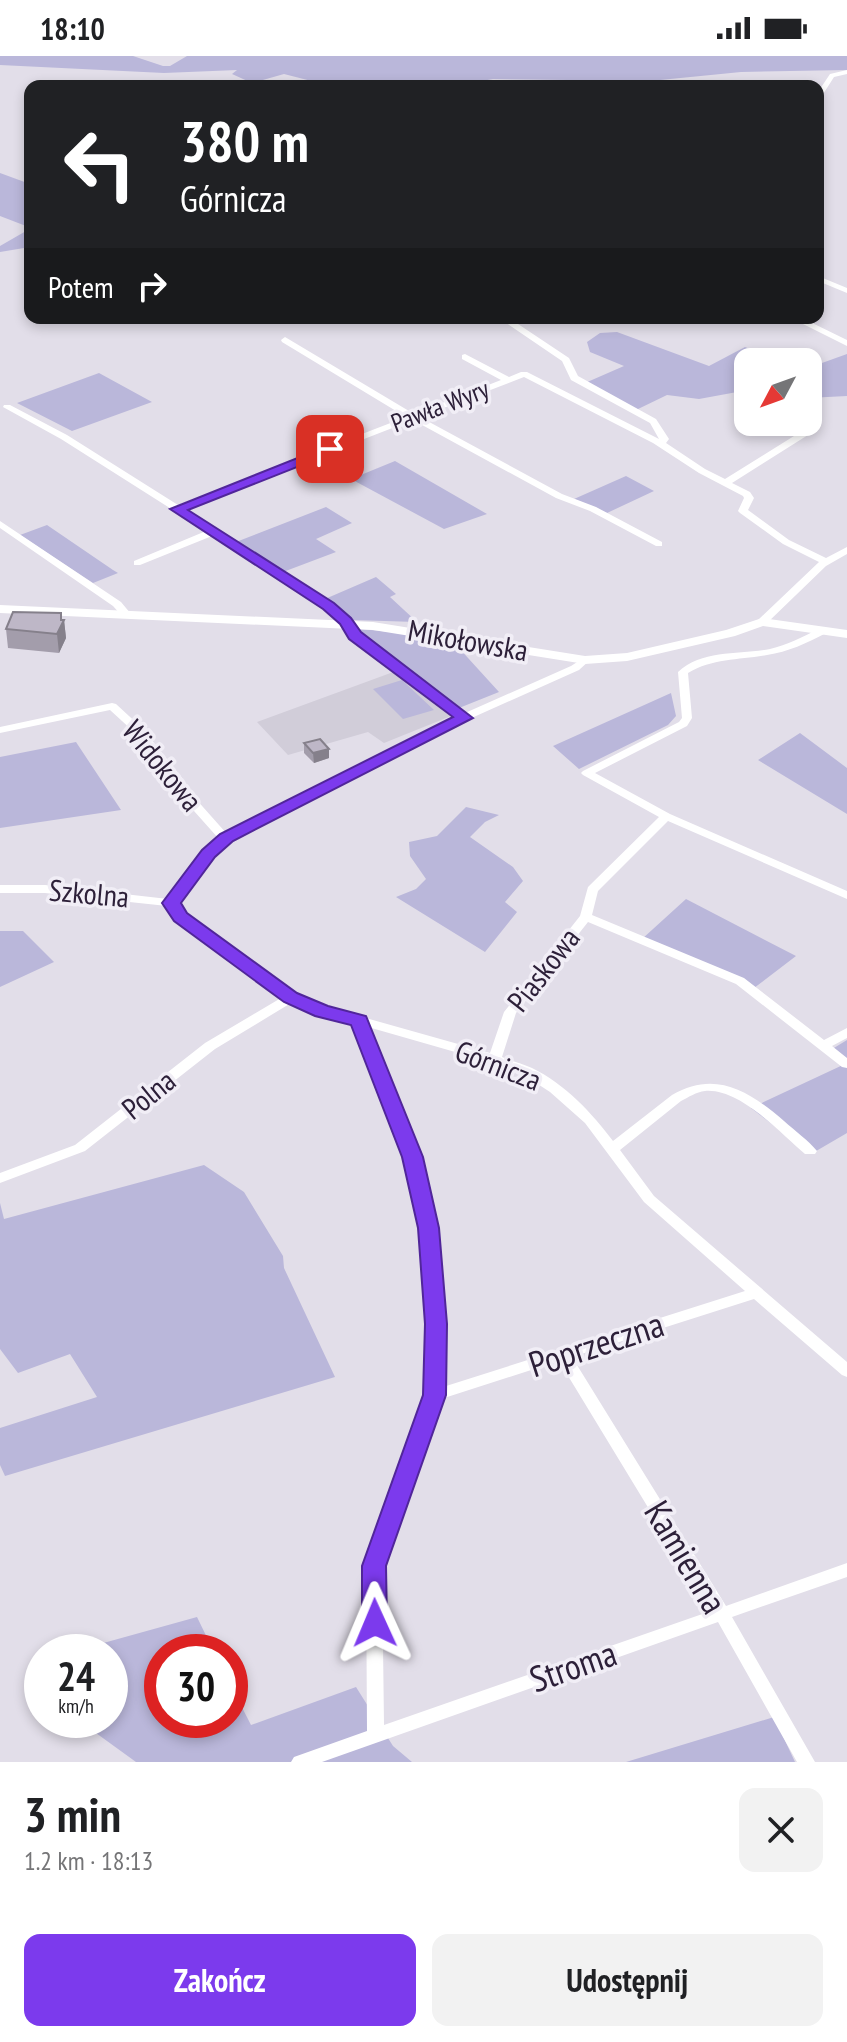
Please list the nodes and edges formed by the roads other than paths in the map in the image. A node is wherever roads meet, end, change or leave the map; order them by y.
1 (847, 72) edge
2 (824, 88) edge
3 (824, 281) edge
4 (847, 291) edge
5 (512, 324) edge
6 (808, 324) edge
7 (285, 340) dead end
8 (845, 341) edge
9 (465, 357) dead end
10 (508, 380) junction
11 (7, 407) dead end
12 (628, 408) junction
13 (609, 416) junction
14 (413, 417) junction
15 (800, 436) edge
16 (662, 442) junction
17 (725, 483) junction
18 (177, 509) junction
19 (0, 524) edge
20 (213, 532) junction
21 (659, 544) dead end
22 (847, 550) edge
23 (826, 562) junction
24 (137, 563) dead end
25 (0, 609) edge
26 (126, 614) junction
27 (762, 622) junction
28 (347, 625) junction
29 (822, 631) junction
30 (847, 634) edge
31 (585, 660) junction
32 (465, 718) junction
33 (0, 730) edge
34 (666, 816) junction
35 (225, 839) junction
36 (0, 889) edge
37 (847, 895) edge
38 (171, 903) junction
39 (586, 917) junction
40 (290, 998) junction
41 (359, 1020) junction
42 (847, 1032) edge
43 (823, 1046) junction
44 (495, 1059) junction
45 (847, 1064) edge
46 (611, 1149) junction
47 (810, 1151) dead end
48 (0, 1178) edge
49 (758, 1292) junction
50 (563, 1355) junction
51 (847, 1371) edge
52 (435, 1395) junction
53 (847, 1570) edge
54 (722, 1614) junction
55 (376, 1735) junction
56 (300, 1762) edge
57 (806, 1762) edge

1 - 2 street
3 - 4 street
5 - 12 street
6 - 8 street
7 - 14 street
9 - 10 street
10 - 13 street, Pawła Wyry
10 - 14 street, Pawła Wyry
11 - 18 street
12 - 13 street
12 - 16 street
13 - 16 street
14 - 18 street, Pawła Wyry
14 - 21 street
15 - 17 street
16 - 17 street
17 - 23 street
18 - 20 street
19 - 26 street
20 - 24 street
20 - 28 street
22 - 23 street
23 - 27 street
25 - 26 street, Mikołowska
26 - 28 street, Mikołowska
27 - 29 street
27 - 31 street, Mikołowska
28 - 31 street, Mikołowska
28 - 32 street
29 - 30 street
29 - 34 street
31 - 32 street, Szkolna
32 - 35 street, Szkolna
33 - 35 street, Widokowa
34 - 37 street
34 - 39 street, Piaskowa
35 - 38 street, Szkolna
36 - 38 street, Szkolna
38 - 40 street, Górnicza
39 - 43 street
39 - 44 street, Piaskowa
40 - 41 street, Górnicza
40 - 48 street, Polna
41 - 44 street, Górnicza
41 - 52 street
42 - 43 street
43 - 45 street
44 - 46 street, Górnicza
46 - 47 street
46 - 49 street, Górnicza
49 - 50 street, Poprzeczna
49 - 51 street, Górnicza
50 - 52 street, Poprzeczna
50 - 54 street, Kamienna
52 - 55 street
53 - 54 street, Stroma
54 - 55 street, Stroma
54 - 57 street, Kamienna
55 - 56 street, Stroma

